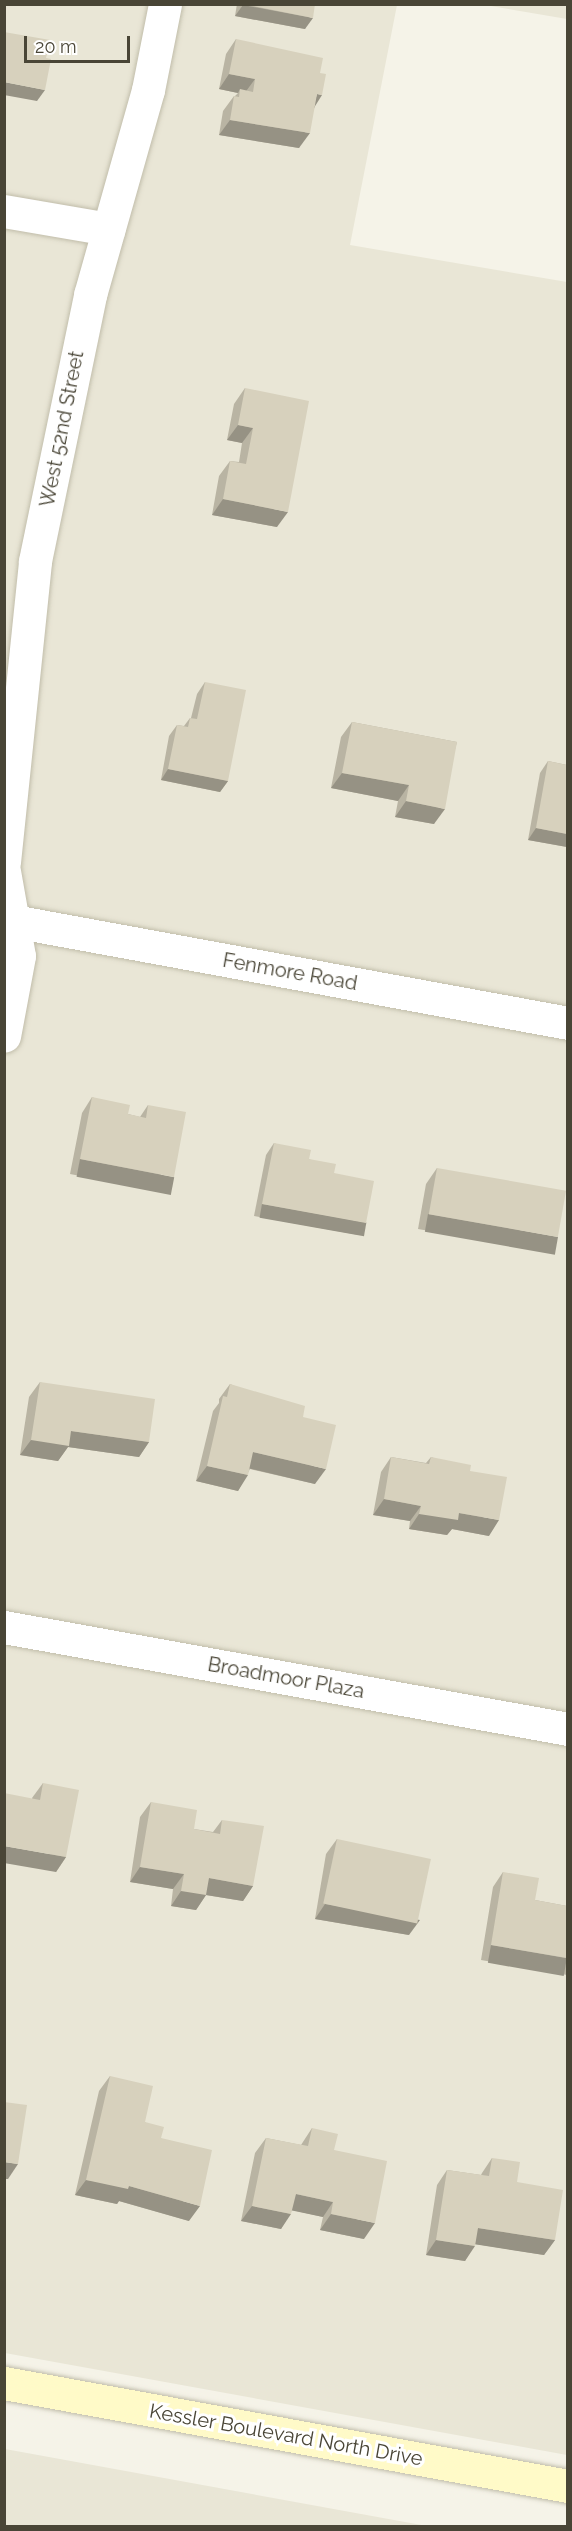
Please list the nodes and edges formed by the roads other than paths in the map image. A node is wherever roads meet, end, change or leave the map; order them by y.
1 (165, 4) edge
2 (4, 211) edge
3 (108, 229) junction
4 (9, 773) edge
5 (4, 862) edge
6 (4, 871) edge
7 (13, 921) junction
8 (567, 1023) edge
9 (4, 1036) edge
10 (4, 1627) edge
11 (567, 1729) edge
12 (4, 2383) edge
13 (567, 2486) edge

1 - 3 street, West 52nd Street
2 - 3 street
3 - 4 street, West 52nd Street
4 - 5 street, West 52nd Street
6 - 7 street
7 - 8 street, Fenmore Road
7 - 9 street
10 - 11 street, Broadmoor Plaza
12 - 13 main road, Kessler Boulevard North Drive

